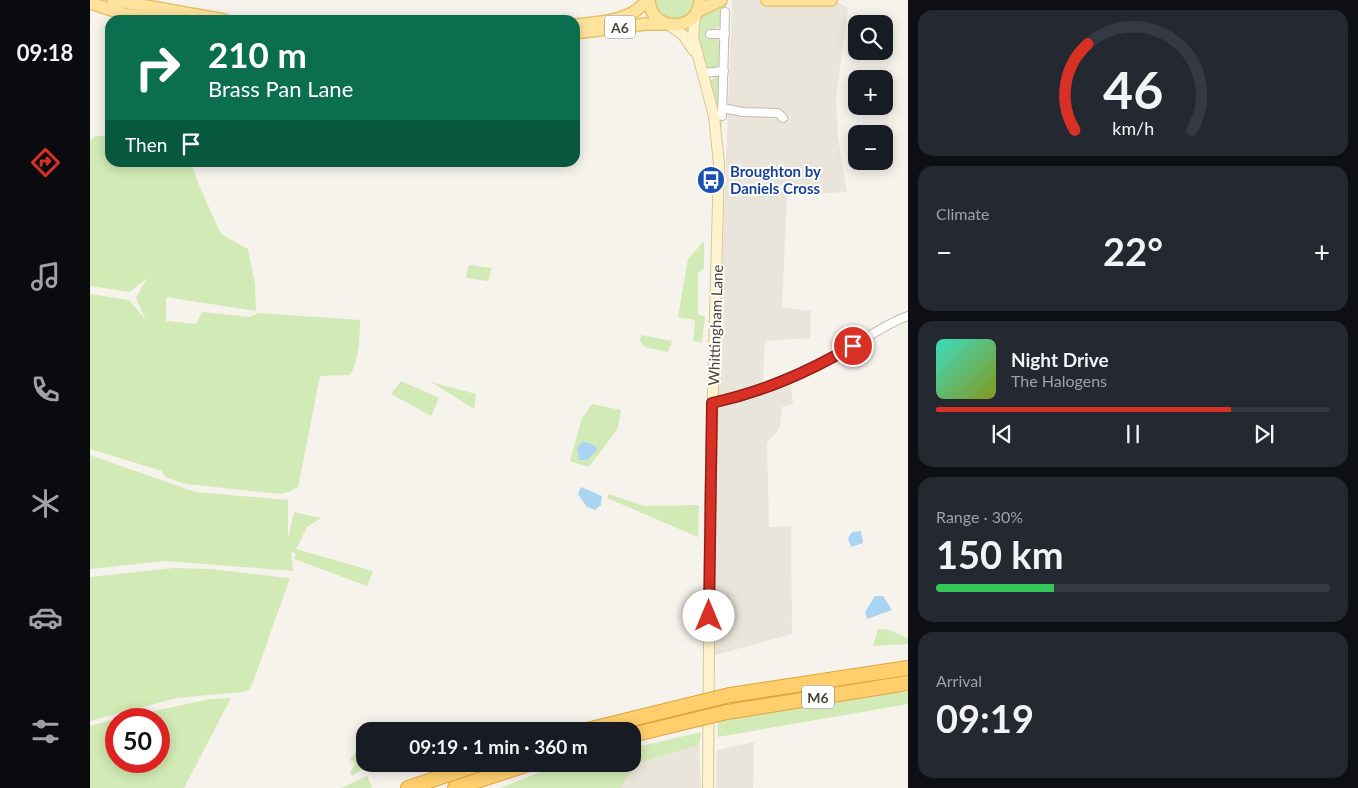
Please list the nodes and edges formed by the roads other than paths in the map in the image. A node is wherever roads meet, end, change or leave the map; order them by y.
1 (113, 0) edge
2 (648, 0) edge
3 (721, 0) edge
4 (767, 0) edge
5 (831, 0) edge
6 (90, 3) edge
7 (698, 9) edge
8 (725, 12) dead end
9 (131, 15) edge
10 (196, 15) edge
11 (580, 24) edge
12 (667, 24) junction
13 (580, 33) edge
14 (710, 34) dead end
15 (725, 34) junction
16 (697, 56) junction
17 (724, 71) junction
18 (702, 73) junction
19 (722, 108) junction
20 (722, 116) dead end
21 (782, 118) dead end
22 (908, 316) edge
23 (712, 403) junction
24 (908, 668) edge
25 (908, 683) edge
26 (620, 722) edge
27 (641, 733) edge
28 (455, 772) edge
29 (504, 772) edge
30 (408, 788) edge
31 (455, 788) edge
32 (708, 788) edge

1 - 10 main road
2 - 11 main road, A6
2 - 12 main road
3 - 7 main road
4 - 5 main road
6 - 9 main road
7 - 12 main road
7 - 16 main road, Whittingham Lane
8 - 15 street
12 - 13 main road, A6
12 - 16 main road, Whittingham Lane
14 - 15 street
15 - 17 street
16 - 18 main road, Whittingham Lane
17 - 18 street
17 - 19 street
18 - 23 main road, Whittingham Lane
19 - 20 street
19 - 21 street
22 - 23 street
23 - 32 main road, Whittingham Lane
24 - 26 highway, M6, bridge
25 - 27 highway, M6, bridge
28 - 30 highway
29 - 31 highway

